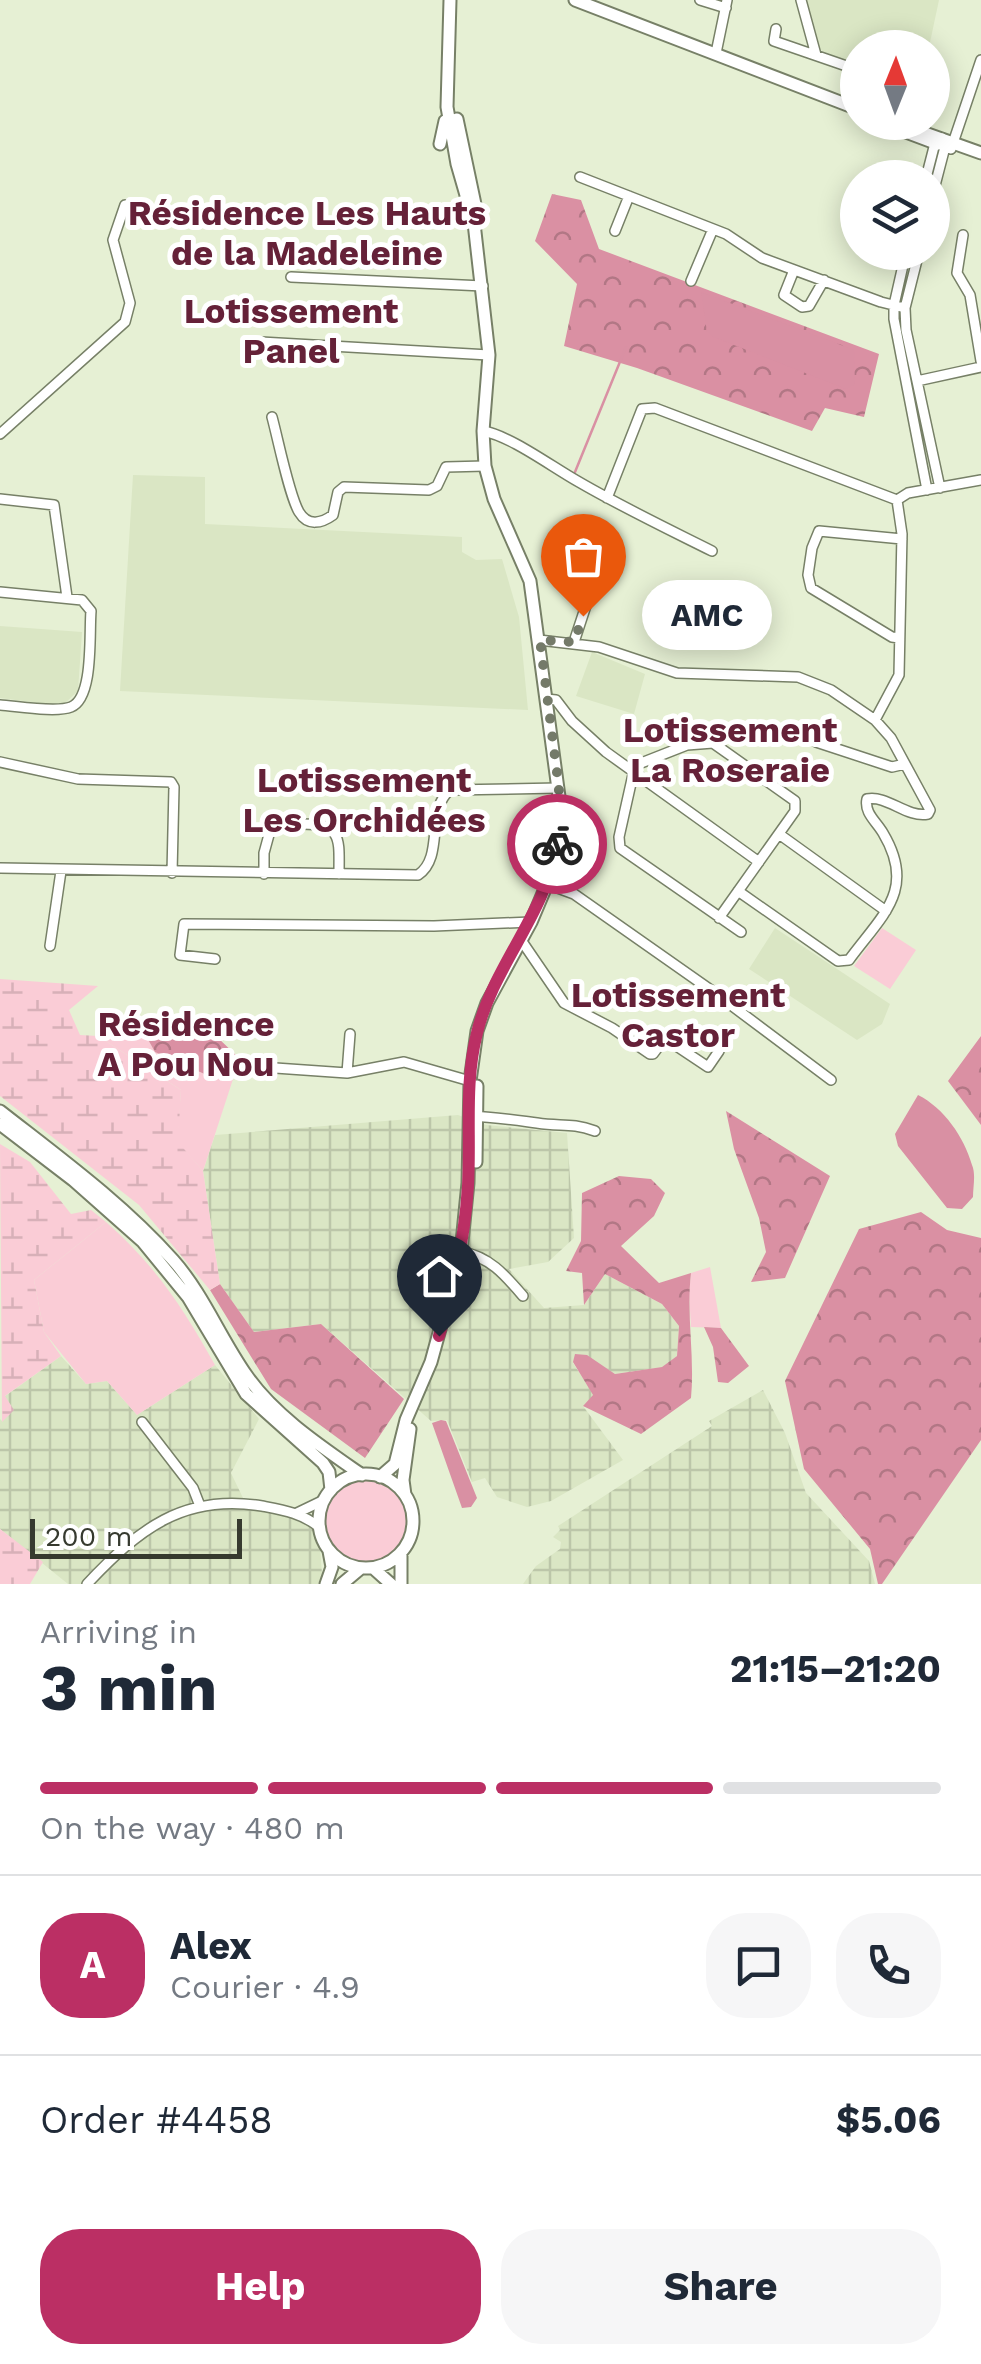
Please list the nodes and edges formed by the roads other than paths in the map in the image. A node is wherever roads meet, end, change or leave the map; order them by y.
1 (575, 0) edge
2 (700, 0) edge
3 (801, 0) edge
4 (450, 3) edge
5 (726, 4) edge
6 (776, 29) dead end
7 (716, 54) junction
8 (816, 55) junction
9 (981, 60) edge
10 (840, 64) edge
11 (979, 81) edge
12 (450, 82) junction
13 (840, 101) edge
14 (448, 107) junction
15 (936, 140) edge
16 (946, 144) junction
17 (981, 156) edge
18 (937, 160) edge
19 (942, 160) edge
20 (457, 164) junction
21 (580, 176) dead end
22 (629, 196) junction
23 (124, 205) dead end
24 (474, 223) junction
25 (713, 229) junction
26 (615, 231) dead end
27 (963, 234) dead end
28 (794, 270) junction
29 (904, 270) edge
30 (912, 270) edge
31 (291, 278) dead end
32 (824, 280) junction
33 (692, 281) dead end
34 (483, 286) junction
35 (899, 306) junction
36 (261, 342) dead end
37 (489, 355) junction
38 (981, 364) edge
39 (917, 381) junction
40 (272, 417) dead end
41 (483, 430) junction
42 (0, 434) edge
43 (485, 466) junction
44 (981, 480) edge
45 (940, 488) junction
46 (927, 490) junction
47 (607, 498) junction
48 (0, 499) edge
49 (897, 500) junction
50 (902, 539) junction
51 (712, 552) dead end
52 (600, 563) dead end
53 (0, 592) edge
54 (67, 597) junction
55 (900, 638) junction
56 (540, 640) junction
57 (574, 642) junction
58 (546, 699) junction
59 (0, 704) edge
60 (875, 720) junction
61 (572, 722) junction
62 (550, 728) junction
63 (816, 742) dead end
64 (0, 762) edge
65 (905, 764) junction
66 (632, 769) junction
67 (559, 788) junction
68 (779, 834) junction
69 (759, 862) junction
70 (0, 868) edge
71 (60, 871) junction
72 (172, 873) junction
73 (264, 874) junction
74 (339, 874) junction
75 (547, 884) junction
76 (738, 891) junction
77 (886, 910) junction
78 (718, 918) junction
79 (531, 922) junction
80 (740, 932) dead end
81 (520, 940) junction
82 (50, 946) dead end
83 (215, 960) dead end
84 (496, 985) junction
85 (350, 1034) dead end
86 (719, 1051) dead end
87 (262, 1067) dead end
88 (347, 1073) junction
89 (470, 1080) junction
90 (831, 1080) dead end
91 (0, 1111) edge
92 (473, 1116) junction
93 (0, 1124) edge
94 (595, 1131) dead end
95 (461, 1252) junction
96 (524, 1296) dead end
97 (412, 1409) junction
98 (142, 1422) dead end
99 (362, 1475) junction
100 (380, 1477) junction
101 (405, 1494) junction
102 (327, 1495) junction
103 (200, 1506) junction
104 (297, 1513) junction
105 (319, 1527) junction
106 (329, 1551) junction
107 (401, 1553) junction
108 (367, 1568) junction
109 (87, 1584) edge
110 (326, 1584) edge
111 (342, 1584) edge
112 (391, 1584) edge
113 (401, 1584) edge

1 - 7 main road
2 - 5 street
3 - 8 street
4 - 12 main road
5 - 7 street
6 - 8 street
7 - 13 main road
8 - 10 street
9 - 11 street
11 - 16 street
12 - 14 main road
12 - 24 main road
14 - 20 main road
14 - 20 main road
15 - 16 main road
16 - 17 main road
16 - 18 street
16 - 19 street
20 - 24 main road
21 - 22 street
22 - 25 street
22 - 26 street
23 - 42 street
24 - 34 main road
25 - 28 street
25 - 33 street
27 - 38 street
28 - 32 street
28 - 32 street
29 - 35 street
30 - 35 street
31 - 34 street
32 - 35 street
34 - 37 main road
35 - 39 street
35 - 46 street
36 - 37 street
37 - 41 main road
38 - 39 street
39 - 45 street
40 - 43 street
41 - 43 main road
41 - 47 street
43 - 56 main road
44 - 45 street
45 - 46 street
46 - 49 street
47 - 49 street
47 - 51 street
48 - 54 street
49 - 50 street
50 - 55 street
50 - 55 street
52 - 57 street
53 - 54 street
54 - 59 street
55 - 60 street
56 - 57 street
56 - 58 main road
57 - 60 street
58 - 61 street
58 - 62 main road
60 - 65 street
61 - 62 street
61 - 66 street
62 - 67 main road
63 - 65 street
64 - 72 street
65 - 77 street
66 - 68 street
66 - 69 street
66 - 78 street
67 - 74 street
67 - 75 main road
68 - 69 street
68 - 77 street
69 - 76 street
70 - 71 street
71 - 72 street
71 - 82 street
72 - 73 street
73 - 74 street
73 - 74 street
75 - 79 main road
75 - 90 street
76 - 77 street
76 - 78 street
78 - 80 street
79 - 81 main road
79 - 83 street
81 - 84 main road
81 - 86 street
84 - 89 main road
84 - 92 main road
85 - 88 street
87 - 88 street
88 - 89 street
89 - 92 main road
91 - 99 main road
92 - 94 street
92 - 95 main road
93 - 102 main road
95 - 96 street
95 - 97 main road
97 - 100 main road
97 - 101 main road
98 - 103 street
99 - 100 main road
99 - 102 main road
100 - 101 main road
101 - 107 main road
102 - 104 street
102 - 105 main road
103 - 104 street
103 - 109 street
104 - 105 street
105 - 106 main road
106 - 108 main road
106 - 110 main road
107 - 108 main road
107 - 113 main road
108 - 111 main road
108 - 112 main road

